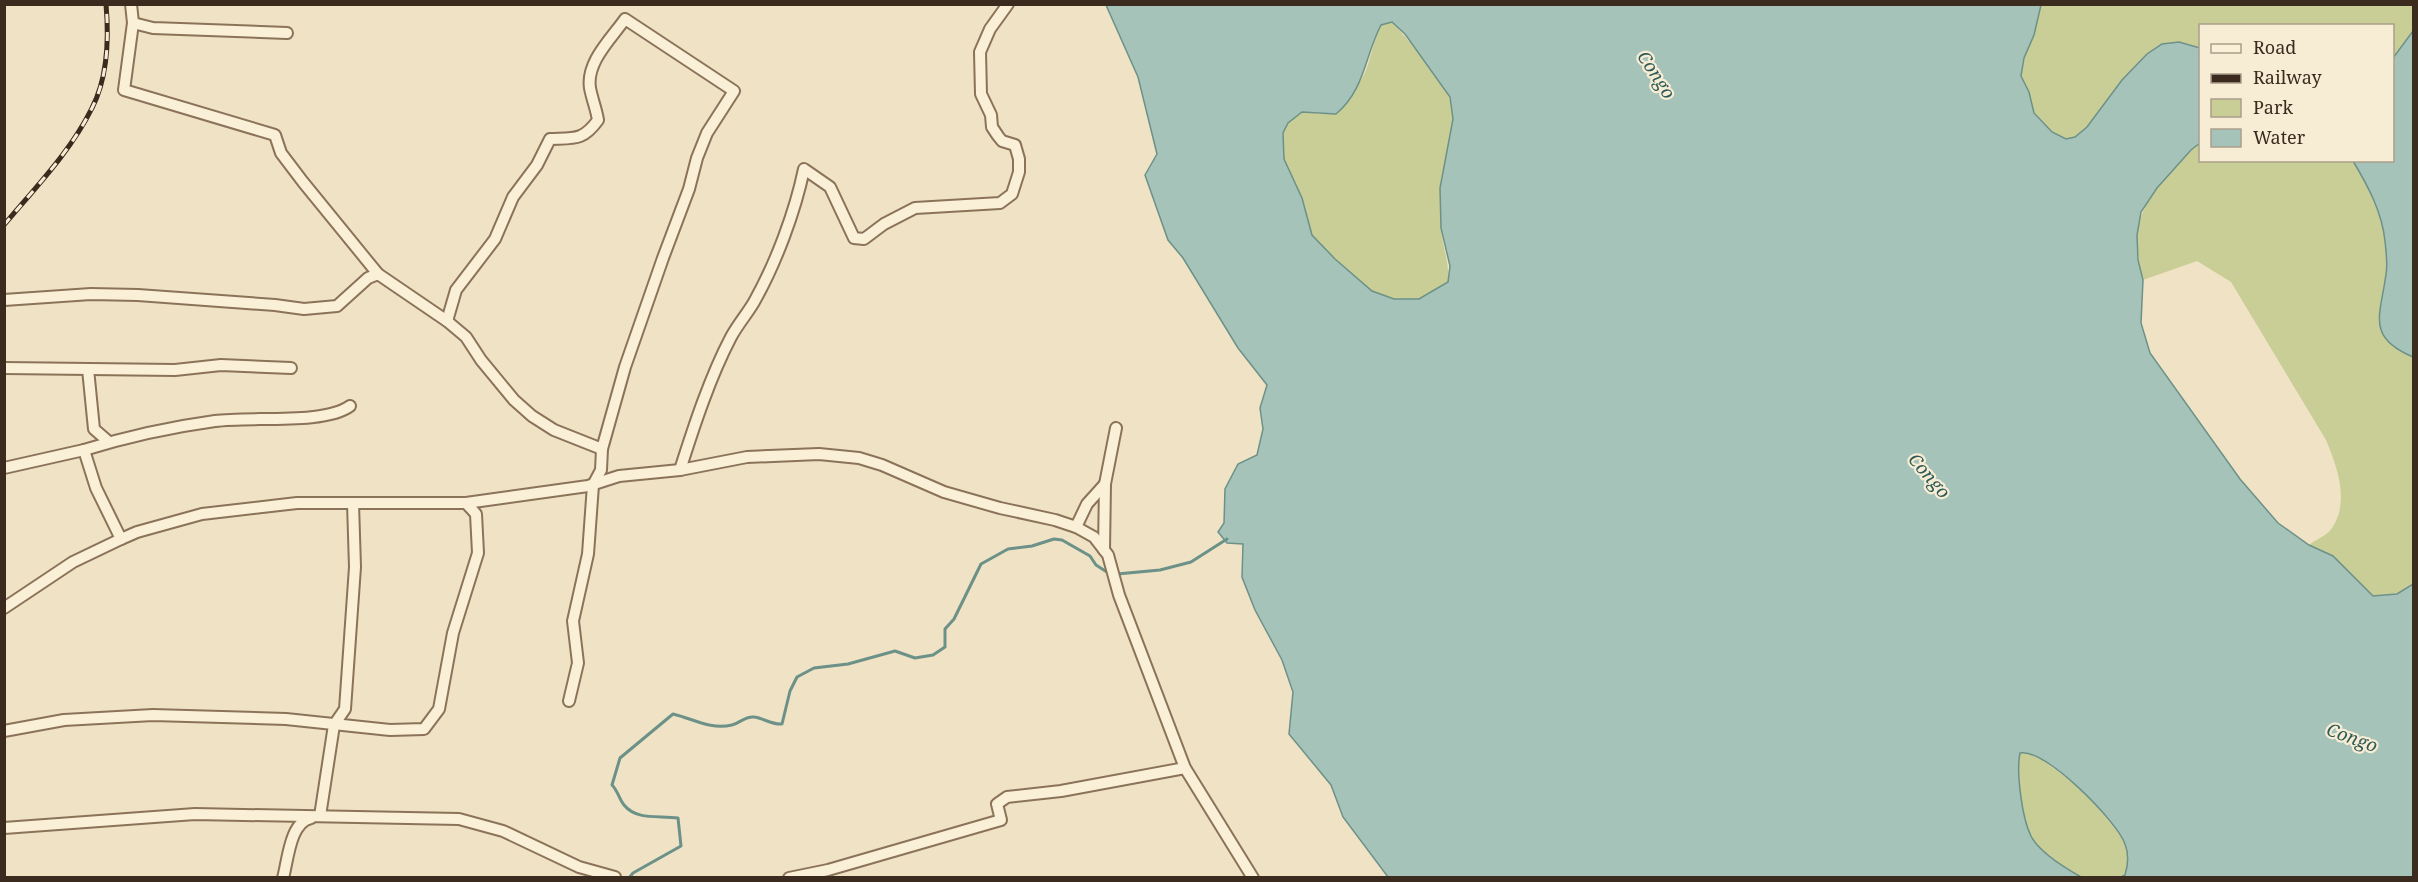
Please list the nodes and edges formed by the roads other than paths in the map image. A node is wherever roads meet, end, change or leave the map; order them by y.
1 (131, 4) edge
2 (1008, 4) edge
3 (133, 23) junction
4 (287, 33) dead end
5 (378, 274) junction
6 (4, 300) edge
7 (447, 321) junction
8 (4, 368) edge
9 (291, 368) dead end
10 (87, 369) junction
11 (350, 406) dead end
12 (1116, 428) dead end
13 (109, 442) junction
14 (602, 449) junction
15 (84, 450) junction
16 (4, 468) edge
17 (680, 470) junction
18 (1105, 484) junction
19 (592, 485) junction
20 (353, 502) junction
21 (466, 502) junction
22 (1076, 527) junction
23 (121, 539) junction
24 (1104, 550) junction
25 (4, 608) edge
26 (569, 701) dead end
27 (334, 725) junction
28 (4, 731) edge
29 (1185, 768) junction
30 (320, 816) junction
31 (4, 828) edge
32 (615, 877) edge
33 (283, 878) edge
34 (789, 878) edge
35 (1253, 878) edge

1 - 3 street
2 - 17 street
3 - 4 street
3 - 5 street
5 - 6 street
5 - 7 street
7 - 14 street
7 - 14 street
8 - 10 street
9 - 10 street
10 - 13 street
11 - 13 street
12 - 18 street
13 - 15 street
14 - 19 street
15 - 16 street
15 - 23 street
17 - 19 street
17 - 22 street
18 - 22 street
18 - 24 street
19 - 21 street
19 - 26 street
20 - 21 street
20 - 23 street
20 - 27 street
21 - 27 street
22 - 24 street
23 - 25 street
24 - 29 street
27 - 28 street
27 - 30 street
29 - 34 street
29 - 35 street
30 - 31 street
30 - 32 street
30 - 33 street

